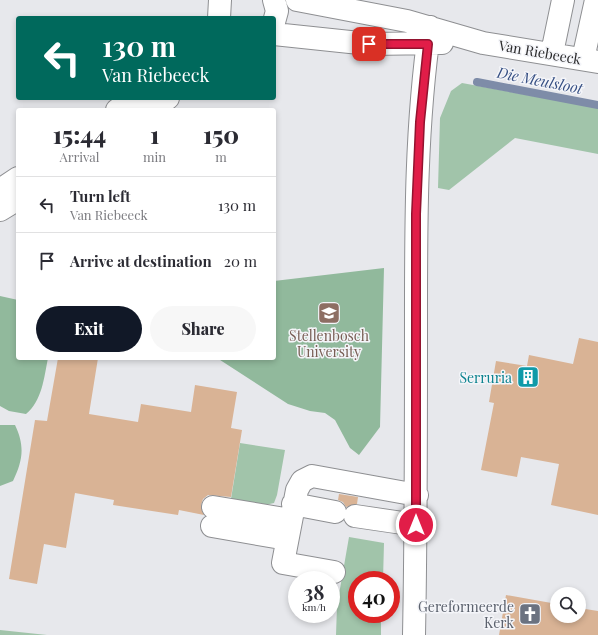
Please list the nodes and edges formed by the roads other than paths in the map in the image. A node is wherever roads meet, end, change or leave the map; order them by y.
1 (220, 0) edge
2 (274, 0) edge
3 (297, 0) edge
4 (563, 0) edge
5 (596, 0) edge
6 (219, 16) edge
7 (276, 16) edge
8 (276, 34) edge
9 (429, 36) junction
10 (552, 53) junction
11 (591, 61) edge
12 (131, 100) edge
13 (165, 100) edge
14 (120, 108) edge
15 (153, 108) edge
16 (16, 179) edge
17 (0, 190) edge
18 (16, 200) edge
19 (0, 210) edge
20 (416, 495) junction
21 (212, 516) dead end
22 (290, 521) junction
23 (416, 525) junction
24 (328, 571) edge
25 (414, 635) edge

1 - 6 street
2 - 7 street
3 - 9 street, Van Riebeeck
4 - 10 street
5 - 11 street
8 - 9 street, Van Riebeeck
9 - 10 street, Van Riebeeck
9 - 20 street
10 - 11 street, Van Riebeeck
12 - 14 street
13 - 15 street
16 - 17 street
18 - 19 street
20 - 22 street
20 - 23 street
21 - 22 street
22 - 23 street
22 - 24 street
23 - 25 street

